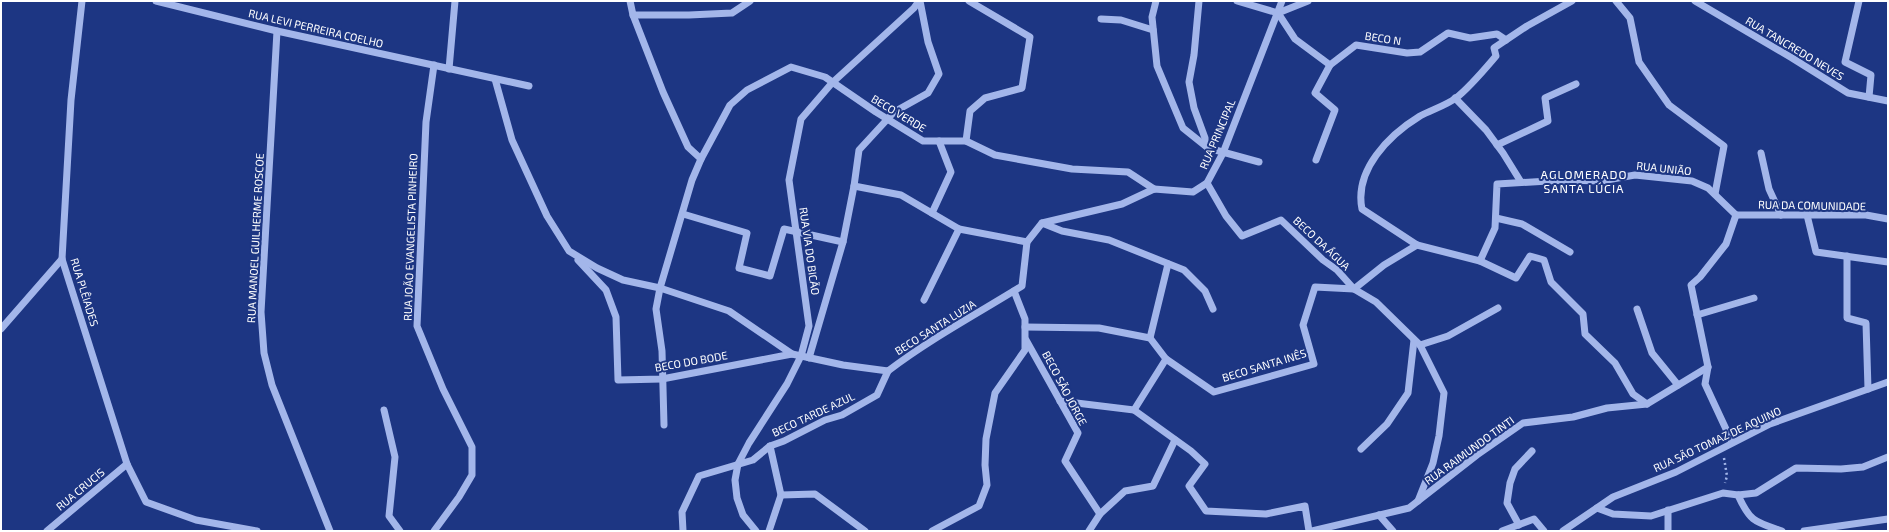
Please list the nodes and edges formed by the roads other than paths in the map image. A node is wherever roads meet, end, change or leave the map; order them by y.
1 (82, 1) edge
2 (156, 1) edge
3 (455, 1) edge
4 (630, 1) edge
5 (750, 1) edge
6 (919, 1) edge
7 (969, 1) edge
8 (1156, 1) edge
9 (1199, 1) edge
10 (1237, 1) edge
11 (1282, 1) edge
12 (1308, 1) edge
13 (1572, 1) edge
14 (1616, 1) edge
15 (1695, 1) edge
16 (1859, 1) edge
17 (1278, 13) junction
18 (633, 15) junction
19 (1101, 19) dead end
20 (1153, 30) junction
21 (277, 31) junction
22 (1506, 40) junction
23 (434, 65) junction
24 (1330, 65) junction
25 (449, 69) junction
26 (495, 79) junction
27 (832, 83) junction
28 (1576, 84) dead end
29 (529, 86) dead end
30 (1869, 97) junction
31 (1455, 98) junction
32 (1888, 101) edge
33 (888, 120) junction
34 (939, 141) junction
35 (966, 141) junction
36 (1497, 145) junction
37 (1205, 146) junction
38 (1223, 153) junction
39 (1761, 153) dead end
40 (701, 159) junction
41 (1316, 160) dead end
42 (1258, 162) dead end
43 (1521, 182) junction
44 (1207, 183) junction
45 (854, 186) junction
46 (1154, 189) junction
47 (1715, 194) junction
48 (932, 213) junction
49 (683, 214) junction
50 (1736, 215) junction
51 (1781, 215) junction
52 (1807, 215) junction
53 (1496, 218) junction
54 (1888, 219) edge
55 (1042, 223) junction
56 (959, 229) junction
57 (797, 231) junction
58 (843, 242) junction
59 (1027, 242) junction
60 (1417, 245) junction
61 (569, 251) junction
62 (1570, 252) dead end
63 (1847, 256) junction
64 (62, 259) junction
65 (1480, 261) junction
66 (1888, 262) edge
67 (1168, 264) junction
68 (660, 288) junction
69 (1354, 289) junction
70 (1014, 291) junction
71 (1754, 298) dead end
72 (924, 300) dead end
73 (1498, 308) dead end
74 (1213, 309) dead end
75 (1637, 309) dead end
76 (1697, 315) junction
77 (1025, 327) junction
78 (1, 328) edge
79 (1025, 338) junction
80 (1150, 338) junction
81 (1417, 342) junction
82 (792, 354) junction
83 (801, 356) junction
84 (810, 358) junction
85 (1166, 359) junction
86 (1708, 367) junction
87 (888, 371) junction
88 (662, 379) junction
89 (1888, 382) edge
90 (1678, 385) junction
91 (1868, 389) junction
92 (1060, 401) junction
93 (1647, 404) junction
94 (384, 410) dead end
95 (1134, 410) junction
96 (664, 425) dead end
97 (1176, 440) junction
98 (1732, 442) junction
99 (770, 446) junction
100 (1361, 449) dead end
101 (1532, 451) dead end
102 (1888, 457) edge
103 (127, 464) junction
104 (738, 464) junction
105 (782, 495) junction
106 (1738, 495) junction
107 (1418, 501) junction
108 (1597, 508) junction
109 (1668, 510) junction
110 (1100, 514) junction
111 (1380, 516) junction
112 (1888, 519) edge
113 (1519, 525) junction
114 (1843, 528) edge
115 (47, 531) edge
116 (257, 531) edge
117 (330, 531) edge
118 (400, 531) edge
119 (434, 531) edge
120 (683, 531) edge
121 (756, 531) edge
122 (770, 531) edge
123 (865, 531) edge
124 (932, 531) edge
125 (1089, 531) edge
126 (1308, 531) edge
127 (1312, 531) edge
128 (1392, 531) edge
129 (1502, 531) edge
130 (1544, 531) edge
131 (1563, 531) edge
132 (1668, 531) edge
133 (1782, 531) edge
134 (1804, 531) edge

1 - 64 street, RUA PLÊIADES
2 - 21 street, RUA LEVI PERREIRA COELHO
3 - 25 street
4 - 18 street
5 - 18 street
6 - 27 street, RUA VIA DO BICÃO
6 - 33 street
7 - 35 street
8 - 20 street
9 - 37 street
10 - 17 street
11 - 17 street, RUA PRINCIPAL
12 - 17 street
13 - 22 street
14 - 47 street
15 - 30 street, RUA TANCREDO NEVES
16 - 30 street
17 - 24 street
17 - 38 street, RUA PRINCIPAL
18 - 40 street
19 - 20 street
20 - 37 street
21 - 23 street, RUA LEVI PERREIRA COELHO
21 - 117 street, RUA MANOEL GUILHERME ROSCOE
22 - 24 street, BECO N
22 - 31 street
23 - 25 street, RUA LEVI PERREIRA COELHO
23 - 119 street, RUA JOÃO EVANGELISTA PINHEIRO
24 - 41 street
25 - 26 street, RUA LEVI PERREIRA COELHO
26 - 29 street, RUA LEVI PERREIRA COELHO
26 - 61 street
27 - 33 street, BECO VERDE
27 - 40 street, BECO VERDE
27 - 57 street, RUA VIA DO BICÃO
28 - 36 street
30 - 32 street, RUA TANCREDO NEVES
31 - 36 street
31 - 60 street
33 - 34 street, BECO VERDE
33 - 45 street
34 - 35 street, BECO VERDE
34 - 48 street
35 - 46 street, BECO VERDE
36 - 43 street
37 - 38 street
38 - 42 street
38 - 44 street, RUA PRINCIPAL
39 - 51 street
40 - 49 street, BECO VERDE
43 - 47 street, RUA UNIÃO
43 - 53 street, RUA UNIÃO
44 - 46 street, RUA PRINCIPAL
44 - 69 street, BECO DA ÁGUA
45 - 48 street
45 - 58 street
46 - 55 street, RUA PRINCIPAL
47 - 50 street, RUA UNIÃO
48 - 56 street
49 - 57 street
49 - 68 street, BECO VERDE
50 - 51 street, RUA DA COMUNIDADE
50 - 76 street
51 - 52 street, RUA DA COMUNIDADE
52 - 54 street, RUA DA COMUNIDADE
52 - 63 street
53 - 62 street
53 - 65 street
55 - 59 street
55 - 67 street
56 - 59 street
56 - 72 street
57 - 58 street
57 - 83 street, RUA VIA DO BICÃO
58 - 84 street
59 - 70 street, BECO SANTA LUZIA
60 - 65 street
60 - 69 street
61 - 68 street
61 - 88 street, BECO DO BODE
63 - 66 street
63 - 91 street
64 - 78 street
64 - 103 street, RUA PLÊIADES
65 - 93 street
67 - 74 street
67 - 80 street
68 - 82 street
68 - 88 street, BECO VERDE
69 - 81 street
69 - 85 street, BECO SANTA INÊS
70 - 77 street
70 - 87 street, BECO SANTA LUZIA
71 - 76 street
73 - 81 street
75 - 90 street
76 - 86 street
77 - 79 street
77 - 80 street
79 - 92 street, BECO SÃO JORGE
79 - 124 street
80 - 85 street, BECO SANTA INÊS
81 - 100 street
81 - 107 street
82 - 83 street
82 - 88 street, BECO DO BODE
83 - 84 street
83 - 104 street, RUA VIA DO BICÃO
84 - 87 street
85 - 95 street
86 - 90 street, RUA RAIMUNDO TINTI
86 - 98 street
87 - 99 street, BECO TARDE AZUL
88 - 96 street, BECO VERDE
89 - 91 street, RUA SÃO TOMAZ DE AQUINO
90 - 93 street, RUA RAIMUNDO TINTI
91 - 98 street, RUA SÃO TOMAZ DE AQUINO
92 - 95 street
92 - 110 street, BECO SÃO JORGE
93 - 107 street, RUA RAIMUNDO TINTI
94 - 118 street
95 - 97 street
97 - 110 street
97 - 126 street
98 - 108 street, RUA SÃO TOMAZ DE AQUINO
99 - 104 street, BECO TARDE AZUL
99 - 105 street
101 - 113 street
102 - 106 street
103 - 115 street, RUA CRUCIS
103 - 116 street, RUA PLÊIADES
104 - 120 street, BECO TARDE AZUL
104 - 121 street, RUA VIA DO BICÃO
105 - 122 street
105 - 123 street
106 - 109 street
106 - 133 street
107 - 111 street, RUA RAIMUNDO TINTI
108 - 109 street
108 - 131 street, RUA SÃO TOMAZ DE AQUINO
109 - 132 street
110 - 125 street
111 - 127 street, RUA RAIMUNDO TINTI
111 - 128 street
112 - 114 street
113 - 129 street
113 - 130 street
114 - 134 street

